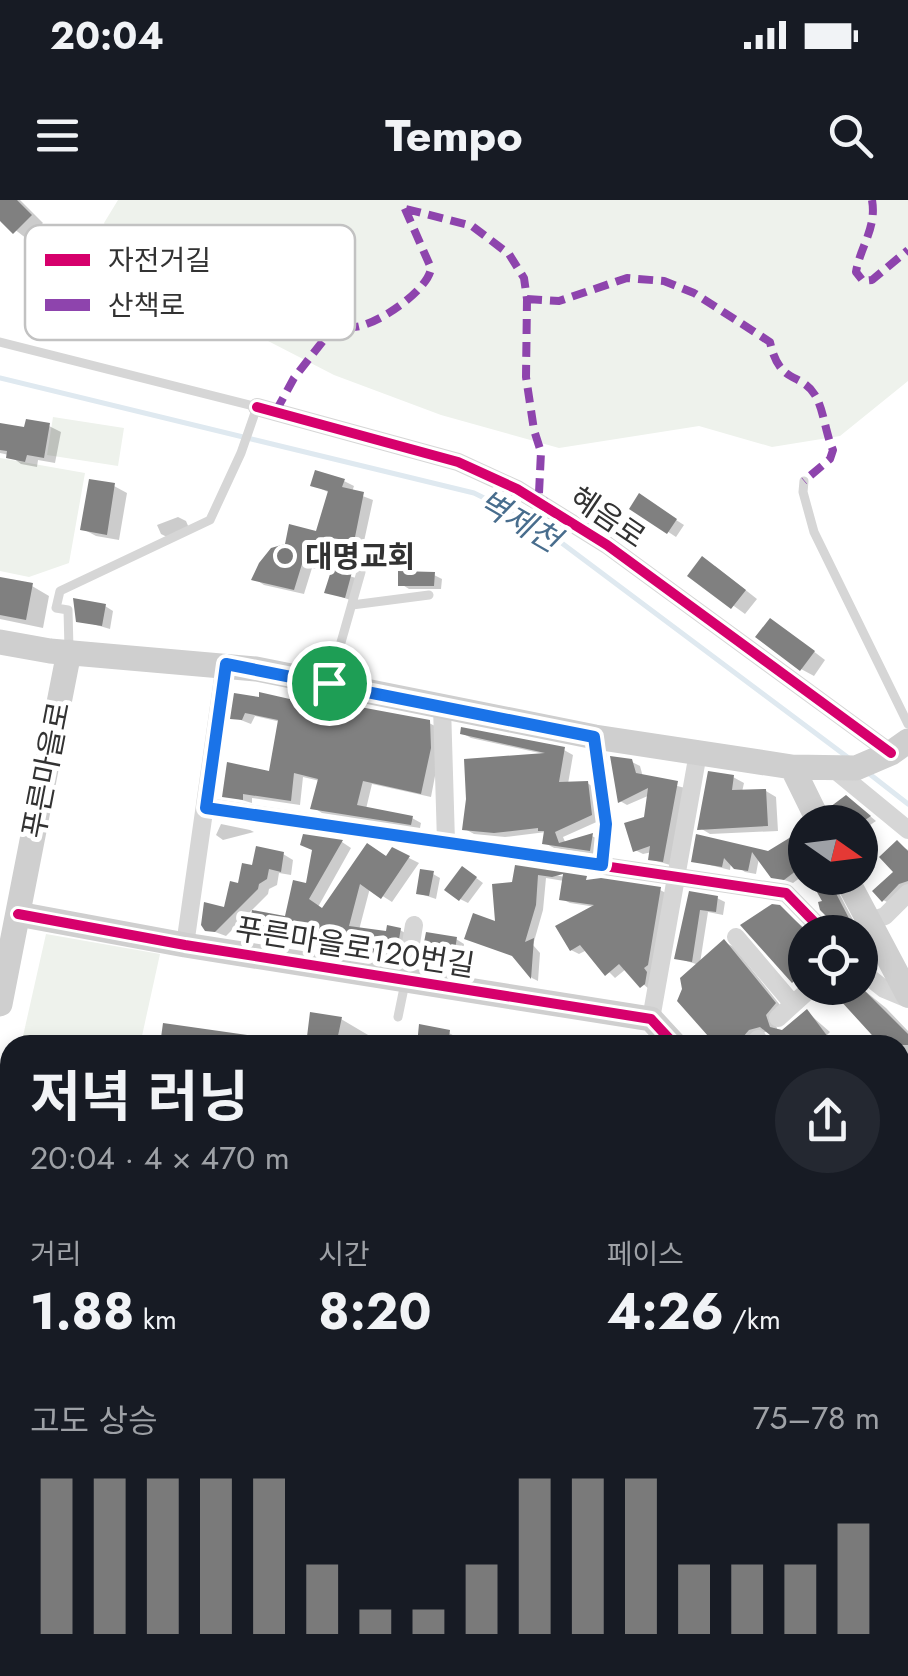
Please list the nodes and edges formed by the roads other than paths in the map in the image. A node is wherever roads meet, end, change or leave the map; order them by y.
1 (0, 342) edge
2 (256, 407) junction
3 (804, 480) dead end
4 (361, 572) dead end
5 (428, 596) dead end
6 (352, 604) junction
7 (0, 642) edge
8 (69, 652) junction
9 (226, 664) junction
10 (329, 683) junction
11 (442, 706) junction
12 (908, 724) edge
13 (594, 737) junction
14 (893, 751) edge
15 (698, 753) junction
16 (792, 768) junction
17 (840, 770) junction
18 (810, 805) edge
19 (206, 808) junction
20 (908, 830) edge
21 (446, 842) junction
22 (602, 865) junction
23 (676, 876) junction
24 (908, 893) edge
25 (18, 914) junction
26 (807, 915) edge
27 (878, 918) edge
28 (414, 925) dead end
29 (736, 937) dead end
30 (878, 941) edge
31 (185, 944) junction
32 (405, 980) junction
33 (878, 984) edge
34 (788, 997) edge
35 (908, 997) edge
36 (0, 1004) edge
37 (793, 1005) edge
38 (398, 1017) dead end
39 (778, 1018) dead end
40 (651, 1019) junction
41 (666, 1035) edge

1 - 2 lane
2 - 8 lane
2 - 14 street, 혜음로
3 - 12 lane
4 - 6 lane
5 - 6 lane
6 - 10 lane
7 - 8 main road
8 - 9 main road
8 - 25 main road, 푸른마을로
9 - 10 main road
9 - 19 street
10 - 11 main road
11 - 13 main road
11 - 21 street
13 - 15 main road
13 - 22 street
14 - 17 main road
15 - 16 main road
15 - 23 street
16 - 17 main road
16 - 18 main road
17 - 20 street
19 - 21 street
19 - 31 street
21 - 22 street
22 - 23 street
23 - 26 street
23 - 40 street
24 - 27 street
25 - 31 main road, 푸른마을로120번길
25 - 36 main road, 푸른마을로
28 - 32 street
29 - 34 street
30 - 35 main road
31 - 32 main road, 푸른마을로120번길
32 - 38 lane
32 - 40 main road, 푸른마을로120번길
33 - 35 street
37 - 39 street
40 - 41 main road

